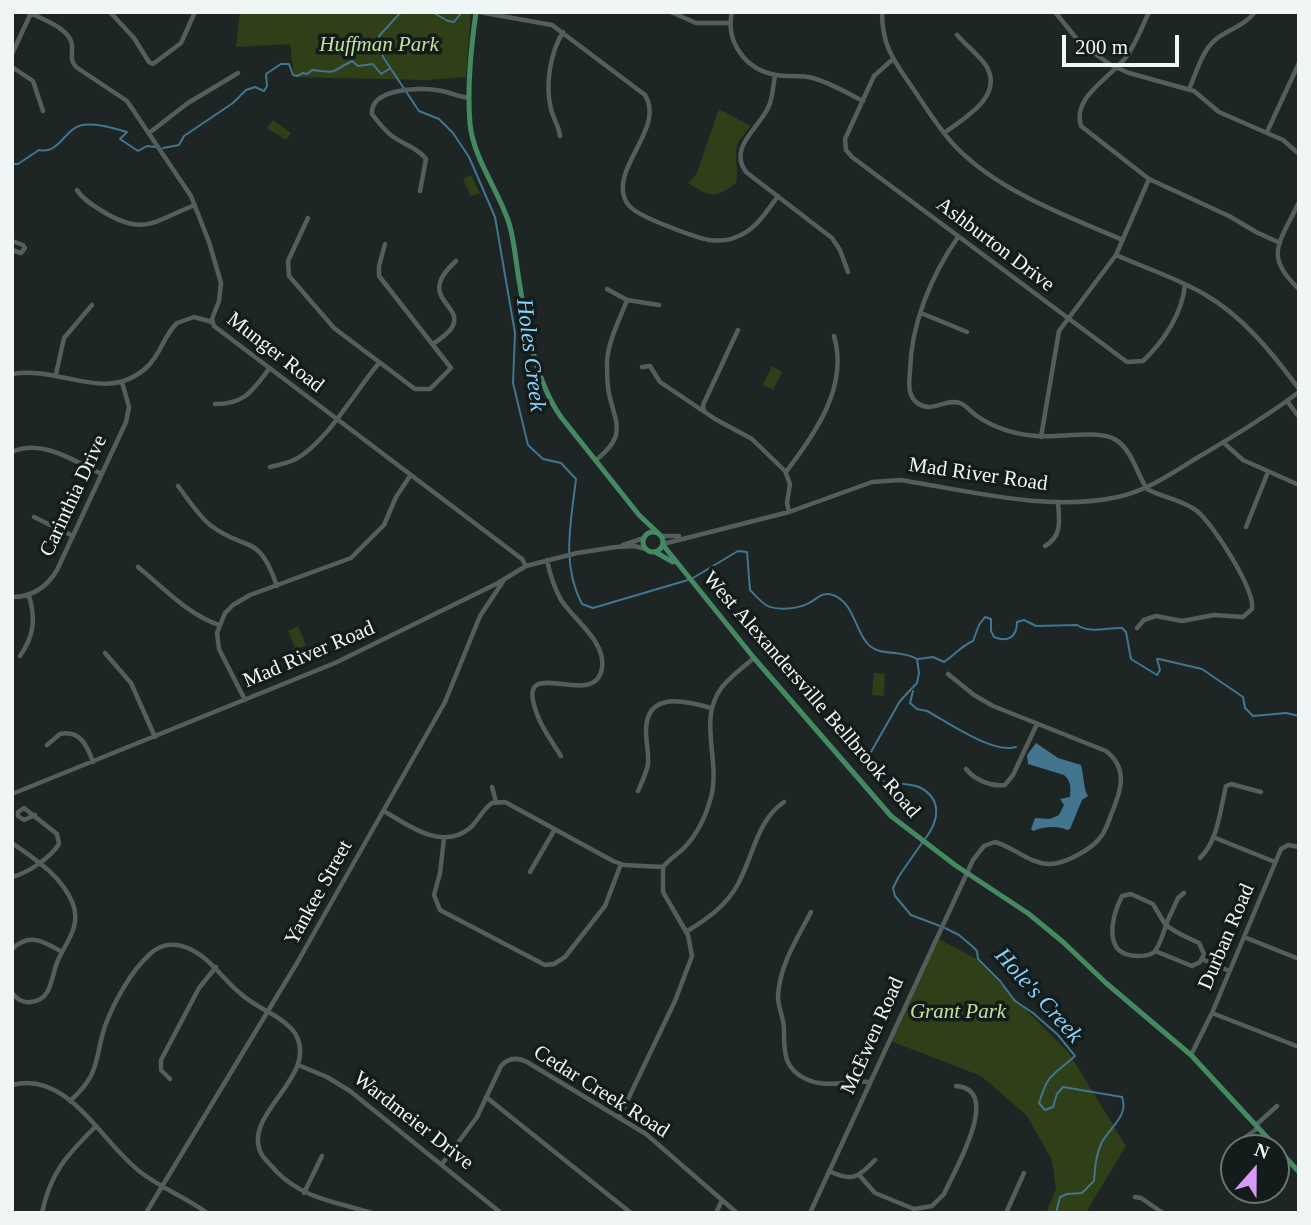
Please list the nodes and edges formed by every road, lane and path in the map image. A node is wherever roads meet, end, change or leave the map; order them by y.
1 (110, 12) edge
2 (195, 12) edge
3 (477, 12) edge
4 (671, 12) edge
5 (732, 12) edge
6 (883, 12) edge
7 (1055, 12) edge
8 (1149, 12) edge
9 (1255, 12) edge
10 (31, 13) edge
11 (730, 23) junction
12 (563, 32) junction
13 (957, 35) dead end
14 (12, 54) edge
15 (893, 59) junction
16 (1299, 63) edge
17 (12, 67) edge
18 (1116, 68) junction
19 (237, 73) dead end
20 (775, 75) junction
21 (1189, 89) junction
22 (469, 98) junction
23 (863, 101) junction
24 (43, 111) dead end
25 (1267, 132) junction
26 (149, 133) junction
27 (944, 133) junction
28 (560, 136) dead end
29 (1299, 153) edge
30 (1149, 179) junction
31 (77, 190) dead end
32 (420, 191) dead end
33 (778, 197) junction
34 (1299, 202) edge
35 (195, 205) junction
36 (308, 218) dead end
37 (958, 237) junction
38 (1123, 240) junction
39 (12, 241) edge
40 (1280, 243) junction
41 (385, 244) dead end
42 (13, 252) edge
43 (1116, 255) junction
44 (456, 261) dead end
45 (848, 272) dead end
46 (1185, 285) junction
47 (607, 289) dead end
48 (1299, 289) edge
49 (627, 300) junction
50 (92, 305) dead end
51 (659, 305) dead end
52 (920, 313) junction
53 (1068, 319) junction
54 (212, 322) junction
55 (738, 330) dead end
56 (967, 332) dead end
57 (834, 336) dead end
58 (433, 344) junction
59 (379, 363) junction
60 (642, 367) dead end
61 (269, 369) junction
62 (12, 374) edge
63 (56, 374) junction
64 (122, 382) junction
65 (1299, 391) edge
66 (1287, 401) junction
67 (215, 404) dead end
68 (704, 411) junction
69 (1299, 417) edge
70 (335, 420) junction
71 (1041, 437) junction
72 (1223, 443) junction
73 (12, 452) edge
74 (596, 460) junction
75 (270, 467) dead end
76 (786, 472) junction
77 (1268, 472) junction
78 (102, 474) junction
79 (410, 476) junction
80 (178, 485) dead end
81 (1299, 485) edge
82 (1146, 488) junction
83 (1058, 502) junction
84 (789, 512) junction
85 (639, 515) junction
86 (34, 517) dead end
87 (1246, 527) dead end
88 (660, 534) junction
89 (73, 536) junction
90 (687, 536) junction
91 (645, 537) junction
92 (663, 544) junction
93 (1045, 546) dead end
94 (616, 547) junction
95 (646, 549) junction
96 (655, 552) junction
97 (547, 560) junction
98 (526, 566) junction
99 (138, 567) dead end
100 (680, 567) junction
101 (504, 580) junction
102 (277, 586) junction
103 (29, 596) junction
104 (12, 597) edge
105 (219, 625) junction
106 (1137, 628) dead end
107 (105, 653) dead end
108 (20, 656) dead end
109 (754, 658) junction
110 (948, 674) dead end
111 (244, 700) junction
112 (711, 708) junction
113 (1037, 724) junction
114 (155, 737) junction
115 (47, 745) dead end
116 (561, 756) dead end
117 (93, 762) junction
118 (966, 769) dead end
119 (492, 787) dead end
120 (638, 790) dead end
121 (1261, 792) dead end
122 (12, 794) edge
123 (496, 802) junction
124 (783, 802) dead end
125 (384, 811) junction
126 (35, 815) dead end
127 (555, 829) junction
128 (1213, 837) junction
129 (444, 838) junction
130 (12, 844) edge
131 (1299, 847) edge
132 (1200, 858) dead end
133 (39, 862) junction
134 (1275, 862) junction
135 (621, 864) junction
136 (663, 867) junction
137 (530, 872) dead end
138 (965, 872) junction
139 (12, 877) edge
140 (1184, 893) dead end
141 (811, 912) dead end
142 (1166, 925) junction
143 (686, 932) junction
144 (1244, 937) junction
145 (13, 947) edge
146 (1155, 951) junction
147 (62, 952) junction
148 (1202, 959) junction
149 (1299, 959) edge
150 (216, 967) junction
151 (1229, 971) junction
152 (12, 993) edge
153 (268, 1012) junction
154 (1212, 1013) junction
155 (1299, 1047) edge
156 (1191, 1055) junction
157 (298, 1065) junction
158 (170, 1079) dead end
159 (870, 1082) junction
160 (12, 1085) edge
161 (956, 1086) dead end
162 (486, 1097) junction
163 (70, 1101) junction
164 (1277, 1107) dead end
165 (619, 1118) junction
166 (1257, 1126) junction
167 (95, 1127) junction
168 (1248, 1134) edge
169 (322, 1156) dead end
170 (876, 1160) dead end
171 (442, 1164) junction
172 (829, 1171) junction
173 (1299, 1172) edge
174 (1024, 1173) dead end
175 (860, 1176) junction
176 (162, 1185) junction
177 (304, 1193) junction
178 (1135, 1197) dead end
179 (722, 1200) junction
180 (350, 1210) edge
181 (42, 1213) edge
182 (146, 1213) edge
183 (207, 1213) edge
184 (372, 1213) edge
185 (501, 1213) edge
186 (631, 1213) edge
187 (716, 1213) edge
188 (737, 1213) edge
189 (810, 1213) edge
190 (1006, 1213) edge
191 (1163, 1213) edge

1 - 2 street
3 - 12 street
3 - 22 main road
4 - 11 street
5 - 11 street
6 - 15 street
7 - 18 street
8 - 18 street
9 - 21 street
10 - 14 street
10 - 26 street, Munger Road
11 - 20 street
12 - 28 street
12 - 33 street
13 - 27 street
15 - 23 street, Ashburton Drive
15 - 27 street
16 - 25 street
17 - 24 street
18 - 21 street
18 - 30 street
19 - 26 street
20 - 23 street
20 - 33 street
21 - 25 street
22 - 32 street
22 - 74 main road
23 - 37 street, Ashburton Drive
25 - 29 street
26 - 35 street, Munger Road
27 - 38 street
30 - 38 street
30 - 40 street
31 - 35 street
33 - 45 street
34 - 40 street
35 - 54 street, Munger Road
36 - 59 street
37 - 52 street
37 - 53 street, Ashburton Drive
38 - 43 street
39 - 42 street
40 - 48 street
41 - 58 street
43 - 46 street
43 - 53 street
44 - 58 street
46 - 53 street, Ashburton Drive
46 - 65 street
47 - 49 street
49 - 51 street
49 - 74 street
50 - 63 street
52 - 56 street
52 - 71 street
53 - 71 street
54 - 61 street, Munger Road
54 - 64 street
55 - 68 street
57 - 76 street
58 - 59 street
59 - 70 street
60 - 68 street
61 - 67 street
61 - 70 street, Munger Road
62 - 63 street
63 - 64 street
64 - 78 street, Carinthia Drive
65 - 66 street, Mad River Road
66 - 69 street
66 - 72 street, Mad River Road
68 - 76 street
70 - 75 street
70 - 79 street, Munger Road
71 - 82 street
72 - 77 street
72 - 82 street, Mad River Road
73 - 78 street
74 - 85 main road
76 - 84 street
77 - 81 street
77 - 87 street
78 - 89 street, Carinthia Drive
79 - 98 street, Munger Road
79 - 102 street
80 - 102 street
82 - 83 street, Mad River Road
82 - 106 street
83 - 84 street, Mad River Road
83 - 93 street
84 - 90 street, Mad River Road
85 - 88 main road
85 - 91 main road
86 - 89 street
88 - 90 street, Mad River Road
88 - 91 main road
88 - 92 main road
89 - 103 street, Carinthia Drive
90 - 92 street, Mad River Road
91 - 94 street, Mad River Road
91 - 95 main road
92 - 96 main road
92 - 100 main road, West Alexandersville Bellbrook Road
94 - 95 street, Mad River Road
94 - 97 street, Mad River Road
95 - 96 main road, West Alexandersville Bellbrook Road
96 - 100 main road, West Alexandersville Bellbrook Road
97 - 98 street, Mad River Road
97 - 116 street
98 - 101 street, Mad River Road
99 - 105 street
100 - 109 main road, West Alexandersville Bellbrook Road
101 - 111 street, Mad River Road
101 - 125 street, Yankee Street
102 - 105 street
103 - 104 street
103 - 108 street
105 - 111 street
107 - 114 street
109 - 112 street
109 - 138 main road, West Alexandersville Bellbrook Road
110 - 113 street
111 - 114 street, Mad River Road
112 - 120 street
112 - 136 street
113 - 118 street
113 - 138 street, McEwen Road
114 - 117 street, Mad River Road
115 - 117 street
117 - 122 street, Mad River Road
119 - 123 street
121 - 128 street
123 - 127 street
123 - 129 street
124 - 143 street
125 - 129 street
125 - 153 street, Yankee Street
126 - 133 street
127 - 135 street
127 - 137 street
128 - 132 street
128 - 134 street
129 - 135 street
130 - 133 street
131 - 134 street
133 - 139 street
133 - 147 street
134 - 144 street, Durban Road
135 - 136 street
136 - 143 street
138 - 156 main road, West Alexandersville Bellbrook Road
138 - 159 street, McEwen Road
140 - 142 street
141 - 159 street
142 - 146 street
142 - 146 street
142 - 148 street
143 - 165 street
144 - 149 street
144 - 151 street, Durban Road
145 - 147 street
146 - 148 street
147 - 152 street
148 - 151 street
150 - 153 street
150 - 158 street
150 - 163 street
151 - 154 street, Durban Road
153 - 157 street
153 - 176 street, Yankee Street
154 - 155 street
154 - 156 street, Durban Road
156 - 166 main road, West Alexandersville Bellbrook Road
157 - 171 street, Wardmeier Drive
157 - 177 street
159 - 172 street, McEwen Road
160 - 163 street
161 - 175 street
162 - 165 street, Cedar Creek Road
162 - 171 street, Cedar Creek Road
162 - 186 street
163 - 167 street
164 - 166 street
165 - 179 street, Cedar Creek Road
166 - 168 street
166 - 173 main road, West Alexandersville Bellbrook Road
167 - 176 street
167 - 181 street
169 - 177 street
170 - 175 street
171 - 185 street, Wardmeier Drive
172 - 175 street
172 - 189 street, McEwen Road
174 - 190 street
176 - 182 street, Yankee Street
176 - 183 street
177 - 180 street
178 - 191 street
179 - 187 street
179 - 188 street, Cedar Creek Road
180 - 184 street

